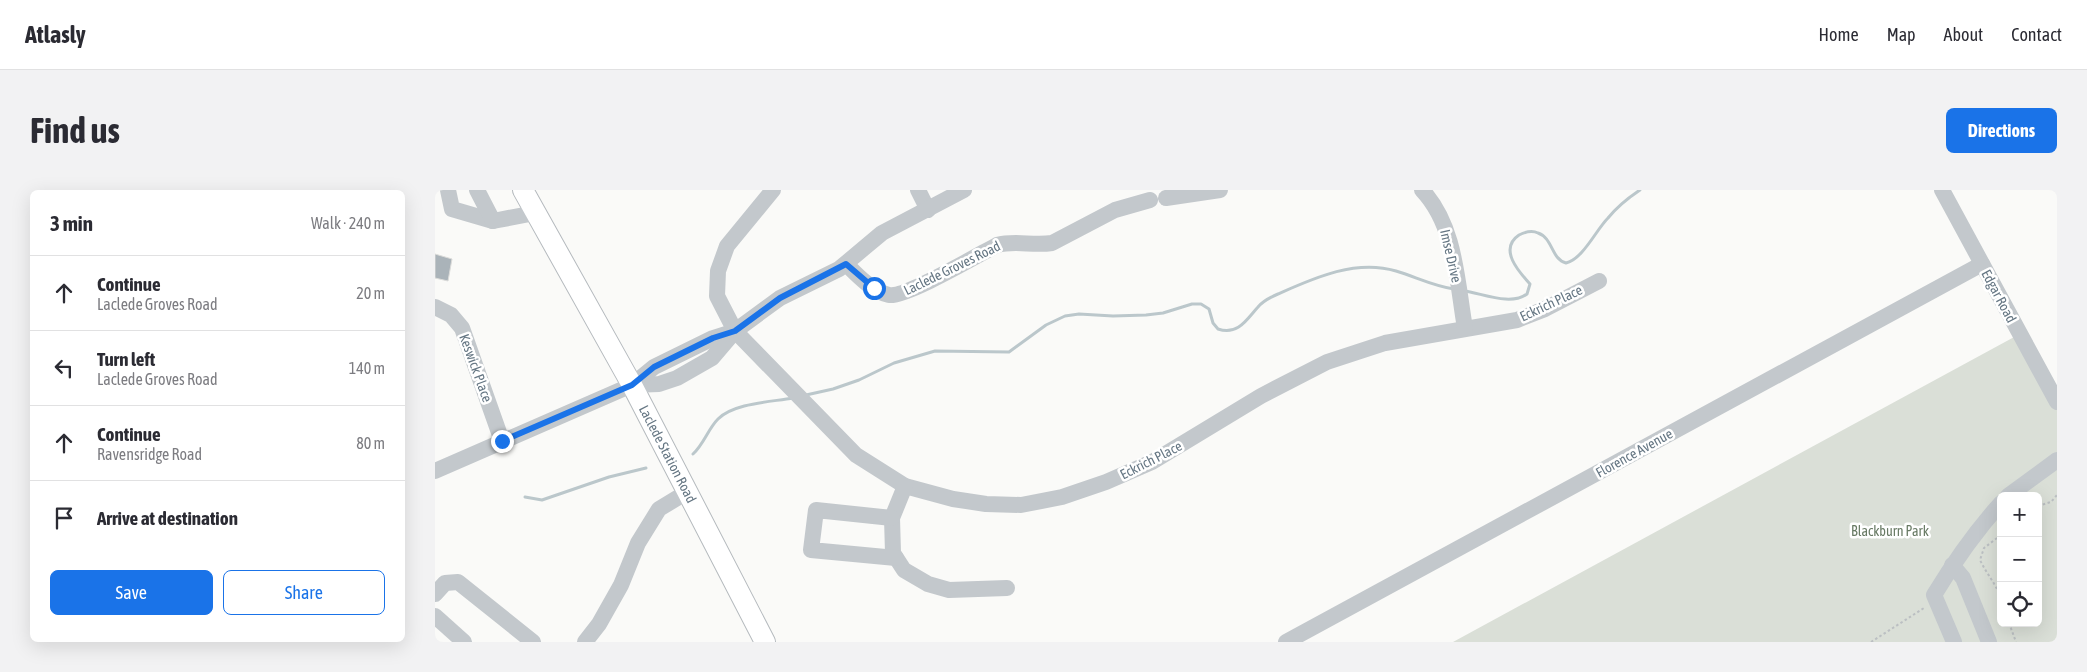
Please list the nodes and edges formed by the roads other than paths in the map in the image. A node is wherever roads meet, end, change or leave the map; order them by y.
1 (448, 190) edge
2 (477, 190) edge
3 (523, 190) edge
4 (773, 190) edge
5 (918, 190) edge
6 (1220, 190) edge
7 (1422, 190) edge
8 (961, 191) edge
9 (1947, 192) edge
10 (1166, 198) dead end
11 (1150, 200) dead end
12 (928, 210) junction
13 (535, 213) junction
14 (493, 221) junction
15 (846, 264) junction
16 (1982, 264) junction
17 (1599, 281) dead end
18 (435, 307) edge
19 (1465, 328) junction
20 (735, 331) junction
21 (632, 385) junction
22 (2057, 402) edge
23 (502, 441) junction
24 (2057, 460) edge
25 (437, 464) edge
26 (905, 486) junction
27 (687, 492) junction
28 (2013, 492) edge
29 (1997, 507) edge
30 (892, 518) junction
31 (896, 558) junction
32 (1952, 565) junction
33 (1007, 588) dead end
34 (435, 594) edge
35 (435, 616) edge
36 (464, 642) edge
37 (533, 642) edge
38 (585, 642) edge
39 (765, 642) edge
40 (1286, 642) edge
41 (1954, 642) edge
42 (1989, 642) edge

1 - 14 street
2 - 14 street
3 - 13 main road, Laclede Station Road
4 - 20 street
5 - 12 street
6 - 10 street
7 - 19 street, Imse Drive
8 - 12 street
9 - 16 street, Edgar Road
11 - 15 street, Laclede Groves Road
12 - 15 street
13 - 14 street
13 - 21 main road, Laclede Station Road
15 - 20 street
16 - 22 street, Edgar Road
16 - 40 street, Florence Avenue
17 - 19 street, Eckrich Place
18 - 23 street, Keswick Place
19 - 26 street, Eckrich Place
20 - 21 street
20 - 26 street, Eckrich Place
21 - 23 street
21 - 27 main road, Laclede Station Road
23 - 25 street
24 - 28 street
26 - 30 street
27 - 38 street
27 - 39 main road, Laclede Station Road
29 - 32 street
30 - 31 street
30 - 31 street
31 - 33 street
32 - 41 street
32 - 42 street
34 - 37 street
35 - 36 street

